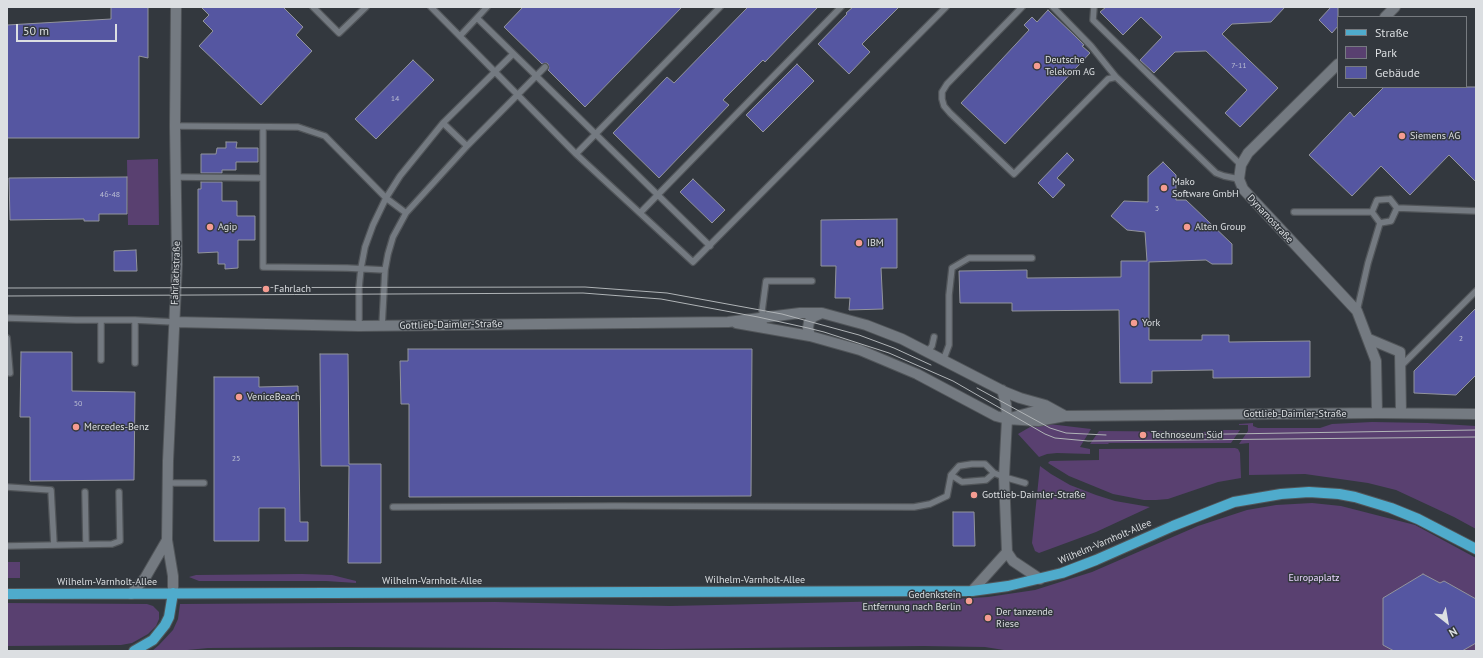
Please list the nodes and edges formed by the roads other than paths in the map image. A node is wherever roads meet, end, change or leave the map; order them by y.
1 (176, 7) edge
2 (313, 7) edge
3 (366, 7) edge
4 (431, 7) edge
5 (487, 7) edge
6 (720, 7) edge
7 (841, 7) edge
8 (946, 7) edge
9 (1022, 7) edge
10 (1053, 7) edge
11 (1094, 7) edge
12 (1396, 7) edge
13 (1386, 16) edge
14 (476, 18) junction
15 (460, 36) junction
16 (513, 54) junction
17 (1337, 65) edge
18 (545, 67) dead end
19 (495, 72) junction
20 (536, 76) junction
21 (1116, 76) junction
22 (518, 96) junction
23 (443, 123) junction
24 (175, 126) junction
25 (263, 127) junction
26 (596, 134) junction
27 (467, 146) junction
28 (576, 154) junction
29 (1241, 165) junction
30 (176, 178) junction
31 (263, 178) junction
32 (1239, 179) junction
33 (658, 194) junction
34 (386, 198) junction
35 (1397, 208) junction
36 (1476, 211) edge
37 (1294, 212) dead end
38 (1372, 212) junction
39 (406, 213) junction
40 (640, 213) junction
41 (1380, 223) junction
42 (710, 246) junction
43 (1032, 258) dead end
44 (361, 268) junction
45 (385, 270) junction
46 (812, 281) dead end
47 (1476, 290) edge
48 (1357, 311) junction
49 (822, 313) junction
50 (762, 317) junction
51 (7, 318) edge
52 (101, 320) junction
53 (135, 320) junction
54 (174, 322) junction
55 (728, 322) junction
56 (359, 326) junction
57 (382, 326) junction
58 (765, 329) junction
59 (810, 336) junction
60 (7, 338) edge
61 (934, 338) dead end
62 (1369, 339) junction
63 (1390, 348) junction
64 (927, 352) junction
65 (101, 360) dead end
66 (943, 361) junction
67 (1376, 361) junction
68 (135, 363) dead end
69 (1400, 368) junction
70 (10, 373) dead end
71 (1002, 390) junction
72 (1377, 413) junction
73 (1401, 413) junction
74 (1476, 414) edge
75 (1065, 416) junction
76 (1008, 419) junction
77 (994, 473) junction
78 (951, 474) junction
79 (1004, 477) junction
80 (167, 483) junction
81 (204, 483) dead end
82 (1025, 483) dead end
83 (7, 486) edge
84 (85, 492) dead end
85 (120, 492) dead end
86 (393, 507) dead end
87 (166, 540) junction
88 (86, 544) junction
89 (54, 545) junction
90 (7, 546) edge
91 (1476, 549) edge
92 (1007, 552) junction
93 (1040, 579) junction
94 (972, 591) junction
95 (7, 594) edge
96 (130, 594) junction
97 (173, 594) junction
98 (134, 651) edge

1 - 24 street, Fahrlachstraße
2 - 3 lane
4 - 15 lane
5 - 14 lane
6 - 26 lane
7 - 33 lane
8 - 42 lane
9 - 21 lane
10 - 21 lane
11 - 29 lane
12 - 13 street
14 - 15 lane
14 - 16 lane
15 - 19 lane
16 - 19 lane
16 - 20 lane
17 - 29 street
18 - 20 lane
19 - 22 lane
19 - 23 lane
20 - 22 lane
20 - 26 lane
21 - 32 lane
22 - 27 lane
22 - 28 lane
23 - 27 lane
23 - 34 lane
24 - 25 lane
24 - 30 street, Fahrlachstraße
25 - 31 lane
25 - 34 lane
26 - 28 lane
26 - 33 lane
27 - 39 lane
28 - 40 lane
29 - 32 street
30 - 31 lane
30 - 54 street, Fahrlachstraße
31 - 44 lane
32 - 48 street, Dynamostraße
33 - 40 lane
33 - 42 lane
34 - 39 lane
34 - 44 lane
35 - 36 lane
35 - 38 lane
35 - 41 lane
37 - 38 lane
38 - 41 lane
39 - 45 lane
40 - 42 lane
41 - 48 lane
43 - 66 lane
44 - 45 lane
44 - 56 lane
45 - 57 lane
46 - 50 lane
47 - 69 lane
48 - 62 street, Dynamostraße
49 - 50 street, Gottlieb-Daimler-Straße
49 - 59 street
49 - 64 street, Gottlieb-Daimler-Straße
50 - 55 street, Gottlieb-Daimler-Straße
50 - 58 lane
51 - 52 lane
52 - 53 lane
52 - 65 lane
53 - 54 lane
53 - 68 lane
54 - 56 street, Gottlieb-Daimler-Straße
54 - 80 street, Fahrlachstraße
55 - 57 street, Gottlieb-Daimler-Straße
55 - 58 street, Gottlieb-Daimler-Straße
56 - 57 street, Gottlieb-Daimler-Straße
58 - 59 street, Gottlieb-Daimler-Straße
59 - 76 street, Gottlieb-Daimler-Straße
60 - 70 lane
61 - 64 lane
62 - 63 street
62 - 67 street, Dynamostraße
63 - 67 street
63 - 69 street
64 - 66 street, Gottlieb-Daimler-Straße
66 - 71 street, Gottlieb-Daimler-Straße
67 - 72 street, Dynamostraße
69 - 73 street
71 - 75 street, Gottlieb-Daimler-Straße
71 - 76 street
72 - 73 street, Gottlieb-Daimler-Straße
72 - 75 street, Gottlieb-Daimler-Straße
73 - 74 street, Gottlieb-Daimler-Straße
75 - 76 street, Gottlieb-Daimler-Straße
76 - 79 street
77 - 78 lane
77 - 78 lane
77 - 79 lane
78 - 86 lane
79 - 82 lane
79 - 92 street
80 - 81 lane
80 - 87 street, Fahrlachstraße
83 - 89 lane
84 - 88 lane
85 - 88 lane
87 - 96 street, Fahrlachstraße
87 - 97 street, Fahrlachstraße
88 - 89 lane
89 - 90 lane
91 - 93 main road, Wilhelm-Varnholt-Allee
92 - 93 street
92 - 94 street
93 - 94 main road, Wilhelm-Varnholt-Allee
94 - 97 main road, Wilhelm-Varnholt-Allee
95 - 96 main road, Wilhelm-Varnholt-Allee
96 - 97 main road, Wilhelm-Varnholt-Allee
97 - 98 main road

